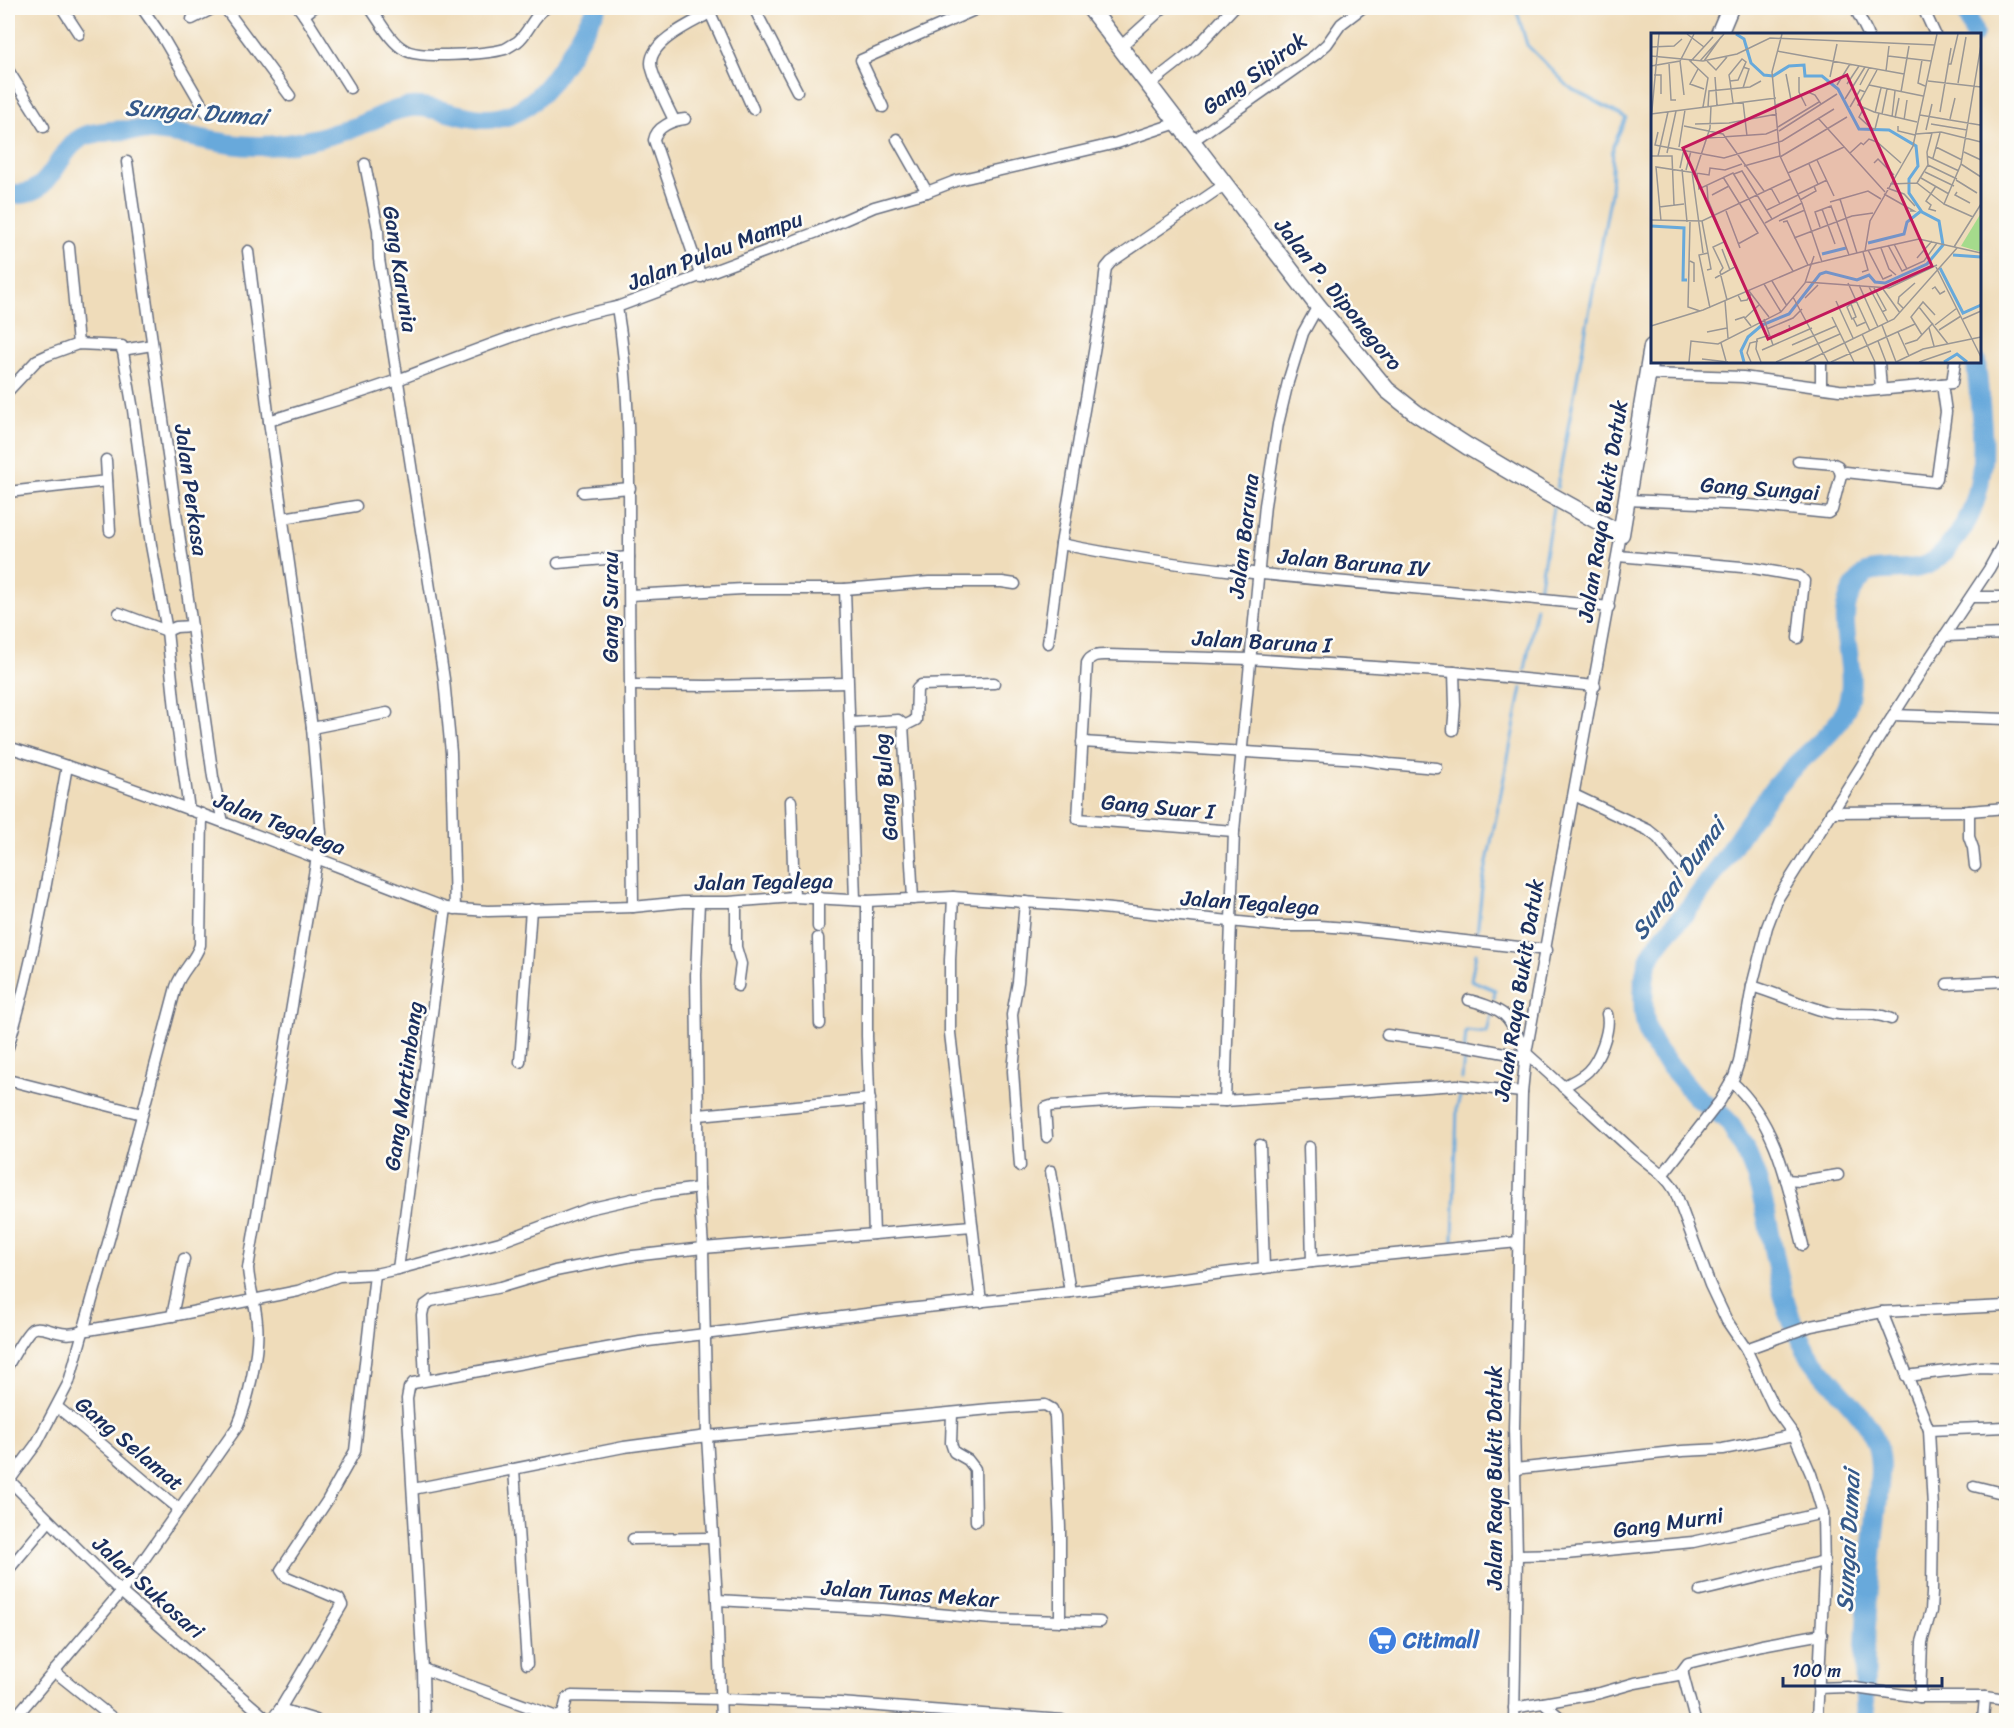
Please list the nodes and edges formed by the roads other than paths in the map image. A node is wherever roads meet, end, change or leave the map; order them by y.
1 (62, 8) edge
2 (142, 8) edge
3 (214, 8) edge
4 (225, 8) edge
5 (313, 8) edge
6 (370, 8) edge
7 (754, 8) edge
8 (979, 8) edge
9 (1089, 8) edge
10 (1163, 8) edge
11 (1233, 8) edge
12 (1362, 8) edge
13 (1730, 8) edge
14 (1855, 8) edge
15 (1923, 8) edge
16 (541, 9) edge
17 (709, 10) edge
18 (302, 11) edge
19 (192, 19) dead end
20 (1719, 33) edge
21 (1868, 33) edge
22 (1935, 33) edge
23 (79, 34) dead end
24 (1119, 48) junction
25 (8, 70) edge
26 (1149, 85) junction
27 (350, 88) dead end
28 (797, 92) dead end
29 (290, 96) dead end
30 (883, 107) dead end
31 (753, 110) dead end
32 (206, 112) dead end
33 (1177, 123) junction
34 (44, 127) dead end
35 (897, 139) dead end
36 (1191, 142) junction
37 (127, 162) dead end
38 (365, 164) dead end
39 (1224, 185) junction
40 (927, 192) junction
41 (69, 247) dead end
42 (248, 251) dead end
43 (701, 277) junction
44 (1318, 306) junction
45 (617, 307) junction
46 (78, 344) junction
47 (152, 345) junction
48 (123, 350) junction
49 (1651, 355) edge
50 (1821, 363) edge
51 (1879, 363) edge
52 (1956, 363) edge
53 (1647, 374) junction
54 (397, 380) junction
55 (1942, 384) junction
56 (1821, 387) junction
57 (1881, 389) junction
58 (8, 391) edge
59 (269, 421) junction
60 (106, 460) dead end
61 (1798, 460) dead end
62 (1841, 475) junction
63 (107, 481) junction
64 (630, 488) junction
65 (8, 492) edge
66 (583, 492) dead end
67 (1626, 500) junction
68 (356, 506) dead end
69 (283, 518) junction
70 (110, 531) dead end
71 (1622, 534) junction
72 (2007, 538) edge
73 (1061, 544) junction
74 (629, 556) junction
75 (1618, 556) junction
76 (558, 563) dead end
77 (1257, 573) junction
78 (1015, 584) dead end
79 (845, 589) junction
80 (630, 595) junction
81 (1972, 597) junction
82 (2007, 597) edge
83 (1609, 607) junction
84 (119, 613) dead end
85 (192, 626) junction
86 (167, 631) junction
87 (2007, 634) edge
88 (1944, 636) junction
89 (1798, 638) dead end
90 (1048, 643) dead end
91 (1249, 659) junction
92 (1454, 672) junction
93 (847, 683) junction
94 (994, 683) dead end
95 (631, 685) junction
96 (1595, 686) junction
97 (387, 713) dead end
98 (1893, 715) junction
99 (2007, 719) edge
100 (850, 723) junction
101 (904, 726) junction
102 (312, 728) junction
103 (1453, 730) dead end
104 (1082, 742) junction
105 (8, 747) edge
106 (1241, 751) junction
107 (67, 765) junction
108 (1437, 768) dead end
109 (1574, 795) junction
110 (791, 801) dead end
111 (2007, 808) edge
112 (189, 810) junction
113 (1969, 811) junction
114 (1831, 812) junction
115 (202, 814) junction
116 (1078, 819) joint
117 (223, 822) junction
118 (1234, 831) junction
119 (317, 859) junction
120 (1680, 866) dead end
121 (1975, 866) dead end
122 (794, 897) junction
123 (818, 897) junction
124 (953, 897) junction
125 (913, 899) junction
126 (855, 900) junction
127 (867, 901) junction
128 (699, 902) junction
129 (735, 902) junction
130 (1025, 903) junction
131 (633, 907) junction
132 (451, 908) junction
133 (531, 909) junction
134 (1231, 922) junction
135 (1546, 950) junction
136 (2007, 981) edge
137 (1947, 984) dead end
138 (738, 986) dead end
139 (1752, 986) junction
140 (1468, 1000) dead end
141 (8, 1005) edge
142 (19, 1009) junction
143 (1606, 1014) dead end
144 (1891, 1019) dead end
145 (820, 1024) dead end
146 (1387, 1035) dead end
147 (8, 1047) edge
148 (1526, 1055) junction
149 (520, 1062) dead end
150 (8, 1080) edge
151 (1731, 1081) junction
152 (1563, 1087) junction
153 (1522, 1092) junction
154 (870, 1099) junction
155 (1225, 1101) junction
156 (142, 1114) junction
157 (699, 1115) junction
158 (1047, 1137) dead end
159 (1260, 1145) dead end
160 (1309, 1147) dead end
161 (1020, 1166) dead end
162 (1051, 1171) dead end
163 (1663, 1174) junction
164 (1838, 1175) dead end
165 (1786, 1180) junction
166 (699, 1188) junction
167 (972, 1227) junction
168 (874, 1234) junction
169 (1518, 1242) junction
170 (1803, 1245) dead end
171 (703, 1248) junction
172 (184, 1259) dead end
173 (1311, 1262) junction
174 (1264, 1268) junction
175 (398, 1269) junction
176 (375, 1274) junction
177 (1070, 1292) junction
178 (253, 1300) junction
179 (981, 1302) junction
180 (2007, 1306) edge
181 (1882, 1312) junction
182 (172, 1316) junction
183 (82, 1331) junction
184 (704, 1335) junction
185 (1746, 1349) junction
186 (8, 1365) edge
187 (2007, 1368) edge
188 (1906, 1376) junction
189 (425, 1380) junction
190 (57, 1407) junction
191 (952, 1413) junction
192 (2007, 1427) edge
193 (1929, 1430) junction
194 (1794, 1435) junction
195 (707, 1436) junction
196 (514, 1469) junction
197 (1515, 1469) junction
198 (8, 1480) edge
199 (1974, 1486) dead end
200 (413, 1489) junction
201 (2007, 1494) edge
202 (178, 1508) junction
203 (1823, 1513) junction
204 (49, 1521) junction
205 (976, 1521) dead end
206 (712, 1538) junction
207 (633, 1539) dead end
208 (1516, 1555) junction
209 (1824, 1561) junction
210 (8, 1570) edge
211 (1700, 1591) dead end
212 (121, 1592) junction
213 (717, 1600) junction
214 (1060, 1621) junction
215 (1100, 1622) dead end
216 (1822, 1634) junction
217 (527, 1664) dead end
218 (423, 1669) junction
219 (54, 1671) junction
220 (1683, 1674) junction
221 (1818, 1688) junction
222 (1920, 1697) junction
223 (1985, 1697) junction
224 (722, 1699) junction
225 (2007, 1700) edge
226 (1543, 1703) junction
227 (1514, 1708) junction
228 (280, 1709) junction
229 (933, 1716) edge
230 (989, 1718) edge
231 (13, 1720) edge
232 (115, 1720) edge
233 (269, 1720) edge
234 (316, 1720) edge
235 (424, 1720) edge
236 (721, 1720) edge
237 (1055, 1720) edge
238 (1514, 1720) edge
239 (1563, 1720) edge
240 (1695, 1720) edge
241 (1817, 1720) edge
242 (1983, 1720) edge

1 - 23 street
2 - 32 street
3 - 19 street
4 - 29 street
5 - 18 street
6 - 16 street
7 - 28 street
8 - 30 street
9 - 24 main road, Jalan P. Diponegoro
10 - 24 street
11 - 26 street
12 - 36 street, Gang Sipirok
13 - 20 main road
14 - 21 street
15 - 22 street
17 - 31 street
17 - 43 street
18 - 27 street
24 - 26 main road, Jalan P. Diponegoro
25 - 34 street
26 - 33 main road, Jalan P. Diponegoro
33 - 36 main road, Jalan P. Diponegoro
33 - 40 street, Jalan Pulau Mampu
35 - 40 street
36 - 39 main road, Jalan P. Diponegoro
37 - 47 street, Jalan Perkasa
38 - 54 street, Gang Karunia
39 - 44 main road, Jalan P. Diponegoro
39 - 73 street
40 - 43 street, Jalan Pulau Mampu
41 - 46 street
42 - 59 street
43 - 45 street, Jalan Pulau Mampu
44 - 71 main road, Jalan P. Diponegoro
44 - 77 street, Jalan Baruna
45 - 54 street, Jalan Pulau Mampu
45 - 64 street, Gang Surau
46 - 48 street
46 - 58 street
47 - 48 street
47 - 85 street, Jalan Perkasa
48 - 86 street
49 - 53 main road, Jalan Raya Bukit Datuk
50 - 56 street
51 - 57 street
52 - 55 street
53 - 56 street
53 - 67 main road, Jalan Raya Bukit Datuk
54 - 59 street, Jalan Pulau Mampu
54 - 132 street, Gang Karunia
55 - 57 street
55 - 62 street, Gang Sungai
56 - 57 street
59 - 69 street
60 - 63 street
61 - 62 street
62 - 67 street, Gang Sungai
63 - 65 street
63 - 70 street
64 - 66 street
64 - 74 street, Gang Surau
67 - 71 main road, Jalan Raya Bukit Datuk
68 - 69 street
69 - 102 street
71 - 75 street, Jalan Raya Bukit Datuk
72 - 81 street
73 - 77 street, Jalan Baruna IV
73 - 90 street
74 - 76 street
74 - 80 street, Gang Surau
75 - 83 street, Jalan Raya Bukit Datuk
75 - 89 street
77 - 83 street, Jalan Baruna IV
77 - 91 street, Jalan Baruna
78 - 79 street
79 - 80 street
79 - 93 street
80 - 95 street, Gang Surau
81 - 82 street
81 - 88 street
83 - 96 street, Jalan Raya Bukit Datuk
84 - 86 street
85 - 86 street
85 - 117 street, Jalan Perkasa
86 - 112 street
87 - 88 street
88 - 98 street
91 - 92 street, Jalan Baruna I
91 - 104 street, Jalan Baruna I
91 - 106 street, Jalan Baruna
92 - 96 street, Jalan Baruna I
92 - 103 street
93 - 95 street
93 - 100 street
94 - 101 street
95 - 131 street, Gang Surau
96 - 109 street, Jalan Raya Bukit Datuk
97 - 102 street
98 - 99 street
98 - 114 street
100 - 101 street, Gang Bulog
100 - 126 street
101 - 125 street, Gang Bulog
102 - 119 street
104 - 106 street
104 - 116 street, Jalan Baruna I
105 - 107 street, Jalan Tegalega
106 - 108 street
106 - 118 street, Jalan Baruna
107 - 112 street, Jalan Tegalega
107 - 142 street
109 - 120 street
109 - 135 street, Jalan Raya Bukit Datuk
110 - 122 street
111 - 113 street
112 - 115 street, Jalan Tegalega
113 - 114 street
113 - 121 street
114 - 139 street
115 - 117 street, Jalan Tegalega
115 - 156 street
116 - 118 street, Gang Suar I
117 - 119 street, Jalan Tegalega
118 - 134 street, Jalan Baruna
119 - 132 street, Jalan Tegalega
119 - 178 street
122 - 123 street, Jalan Tegalega
122 - 129 street, Jalan Tegalega
123 - 126 street, Jalan Tegalega
123 - 145 street
124 - 125 street, Jalan Tegalega
124 - 130 street, Jalan Tegalega
124 - 167 street
125 - 127 street, Jalan Tegalega
126 - 127 street, Jalan Tegalega
127 - 154 street
128 - 129 street, Jalan Tegalega
128 - 131 street, Jalan Tegalega
128 - 157 street
129 - 138 street
130 - 134 street, Jalan Tegalega
130 - 161 street
131 - 133 street, Jalan Tegalega
132 - 133 street, Jalan Tegalega
132 - 175 street, Gang Martimbang
133 - 149 street
134 - 135 street, Jalan Tegalega
134 - 155 street, Jalan Baruna
135 - 148 street, Jalan Raya Bukit Datuk
136 - 137 street
139 - 144 street
139 - 151 street
140 - 148 street
141 - 142 street
142 - 147 street
143 - 152 street
146 - 148 street
148 - 152 street
148 - 153 street, Jalan Raya Bukit Datuk
150 - 156 street
151 - 163 street
151 - 165 street
152 - 163 street
153 - 155 street
153 - 169 street, Jalan Raya Bukit Datuk
154 - 157 street
154 - 168 street
155 - 158 street
156 - 183 street
157 - 166 street
159 - 174 street
160 - 173 street
162 - 177 street
163 - 185 street
164 - 165 street
165 - 170 street
166 - 171 street
166 - 175 street
167 - 168 street
167 - 179 street
168 - 171 street
169 - 173 street
169 - 197 street, Jalan Raya Bukit Datuk
171 - 184 street
171 - 189 street
172 - 182 street
173 - 174 street
174 - 177 street
175 - 176 street
176 - 178 street
176 - 228 street
177 - 179 street
178 - 182 street
178 - 202 street
179 - 184 street
180 - 181 street
181 - 185 street
181 - 188 street
182 - 183 street
183 - 186 street
183 - 190 street
184 - 189 street
184 - 195 street
185 - 194 street
187 - 188 street
188 - 193 street
189 - 200 street
190 - 198 street
190 - 202 street, Gang Selamat
191 - 195 street
191 - 205 street
191 - 214 street
192 - 193 street
193 - 222 street
194 - 197 street
194 - 203 street
195 - 196 street
195 - 206 street
196 - 200 street
196 - 217 street
197 - 208 street, Jalan Raya Bukit Datuk
198 - 204 street, Jalan Sukosari
199 - 201 street
200 - 218 street
202 - 212 street
203 - 208 street, Gang Murni
203 - 209 street
204 - 210 street
204 - 212 street, Jalan Sukosari
206 - 207 street
206 - 213 street
208 - 227 street, Jalan Raya Bukit Datuk
209 - 211 street
209 - 216 street
212 - 219 street
212 - 233 street, Jalan Sukosari
213 - 214 street, Jalan Tunas Mekar
213 - 224 street
214 - 215 street, Jalan Tunas Mekar
216 - 220 street
216 - 221 street
218 - 224 street
218 - 235 street
219 - 231 street
219 - 232 street
220 - 226 street
220 - 240 street
221 - 222 street
221 - 241 street
222 - 223 street
223 - 225 street
223 - 242 street
224 - 229 street
224 - 236 street
226 - 227 street
226 - 239 street
227 - 238 street, Jalan Raya Bukit Datuk
228 - 233 street
228 - 234 street
229 - 230 street
230 - 237 street

